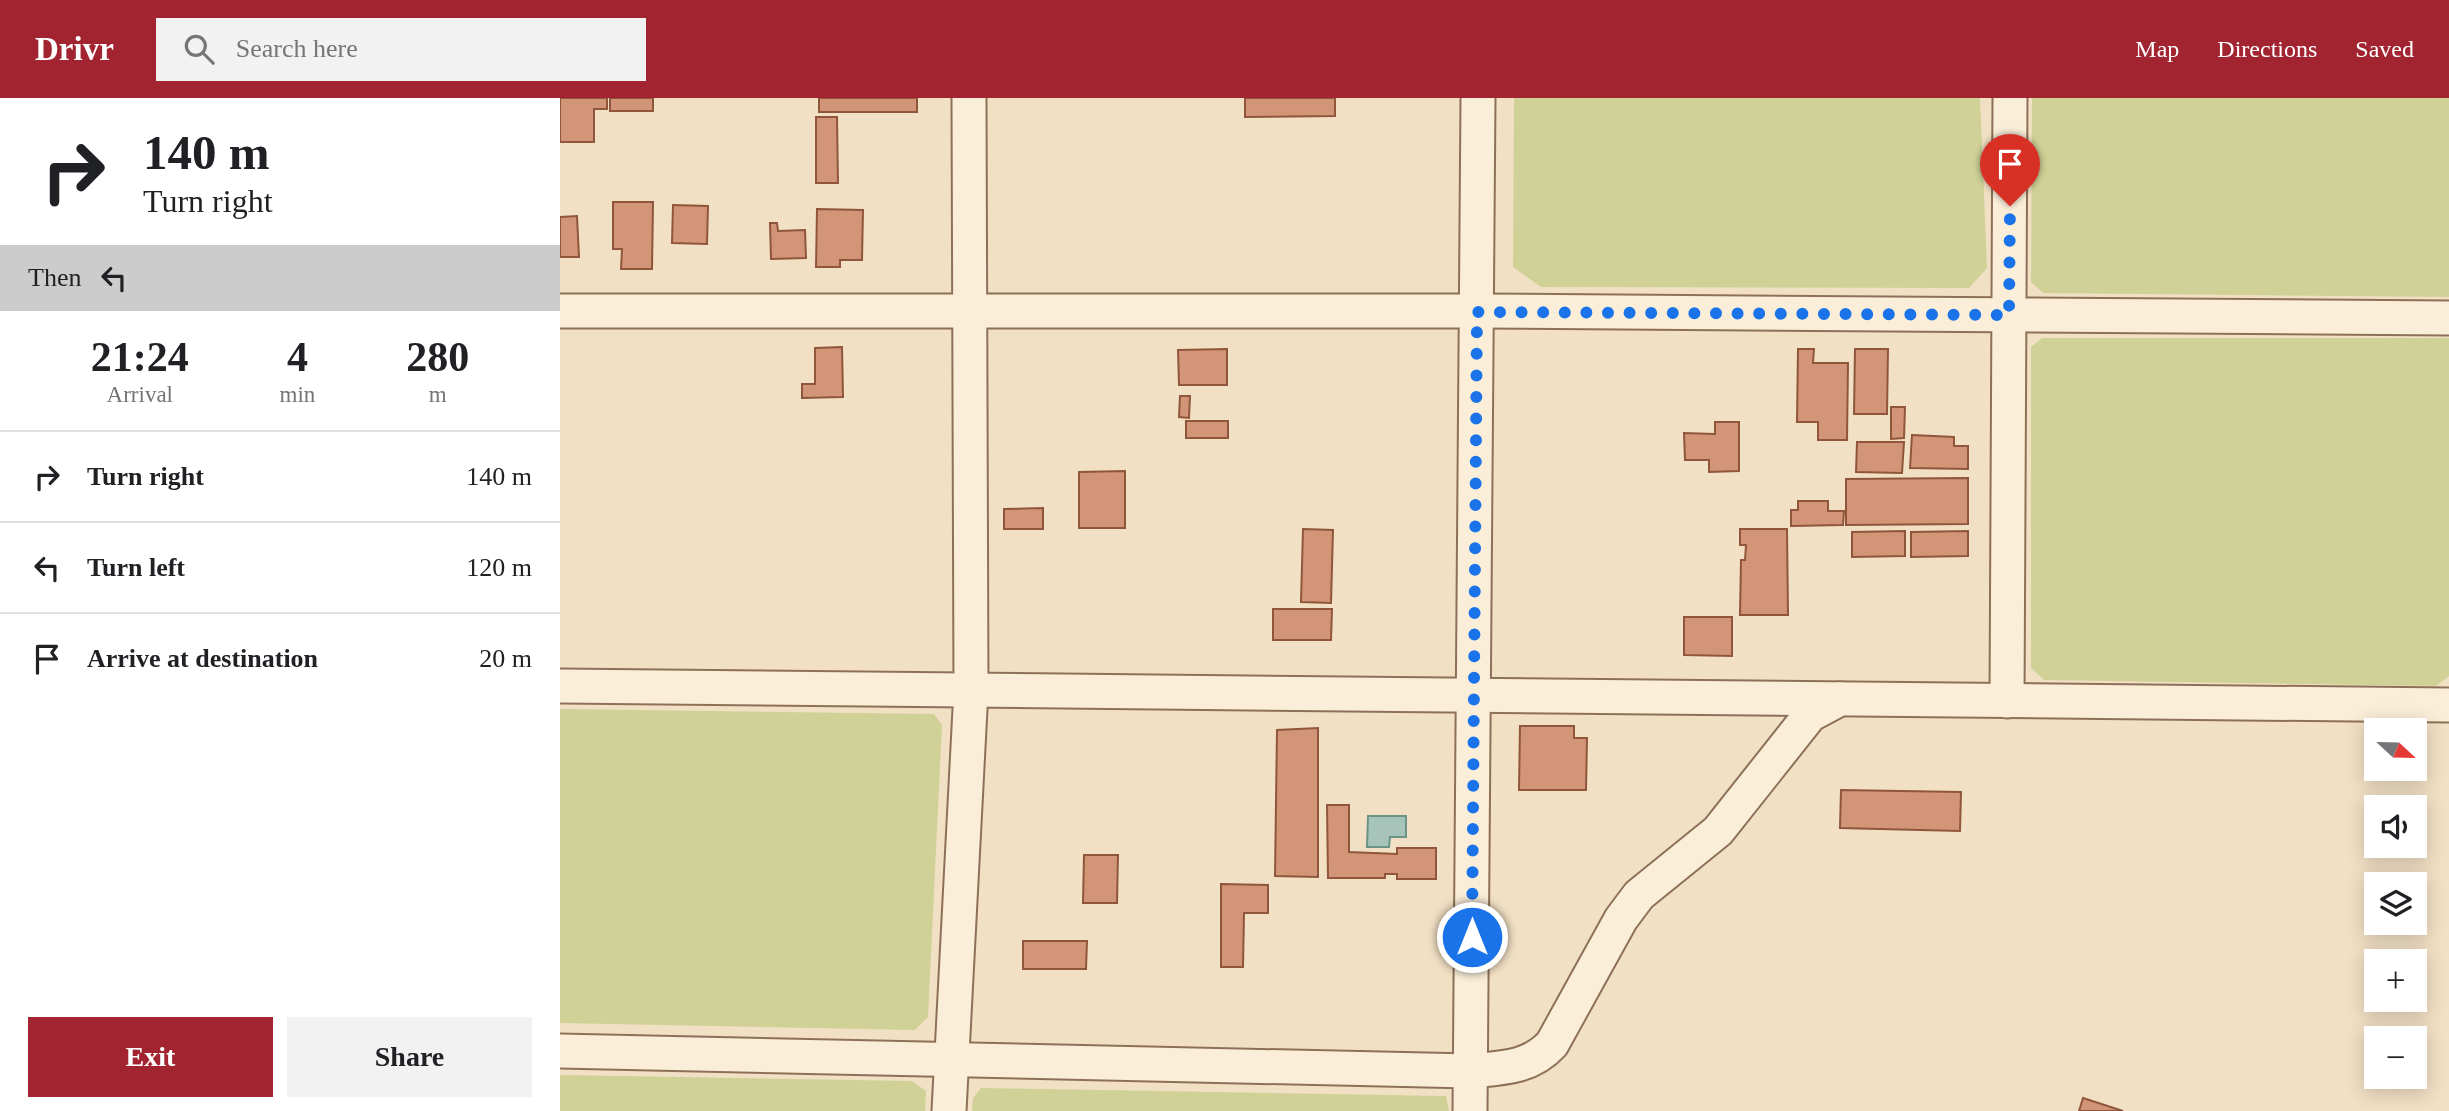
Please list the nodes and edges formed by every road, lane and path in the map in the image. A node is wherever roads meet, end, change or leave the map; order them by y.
1 (969, 98) edge
2 (1478, 98) edge
3 (2010, 98) edge
4 (560, 311) edge
5 (970, 312) junction
6 (1477, 312) junction
7 (2009, 315) junction
8 (2449, 318) edge
9 (560, 687) edge
10 (971, 690) junction
11 (1474, 695) junction
12 (1840, 699) junction
13 (2007, 701) junction
14 (2449, 705) edge
15 (560, 1051) edge
16 (951, 1060) junction
17 (1471, 1071) junction
18 (949, 1111) edge
19 (1470, 1111) edge

1 - 5 street
2 - 6 street
3 - 7 street
4 - 5 street
5 - 6 street
5 - 10 street
6 - 7 street
6 - 11 street
7 - 8 street
7 - 13 street
9 - 10 street
10 - 11 street
10 - 16 street
11 - 12 street
11 - 17 street
12 - 13 street
12 - 17 street
13 - 14 street
15 - 16 street
16 - 17 street
16 - 18 street
17 - 19 street

